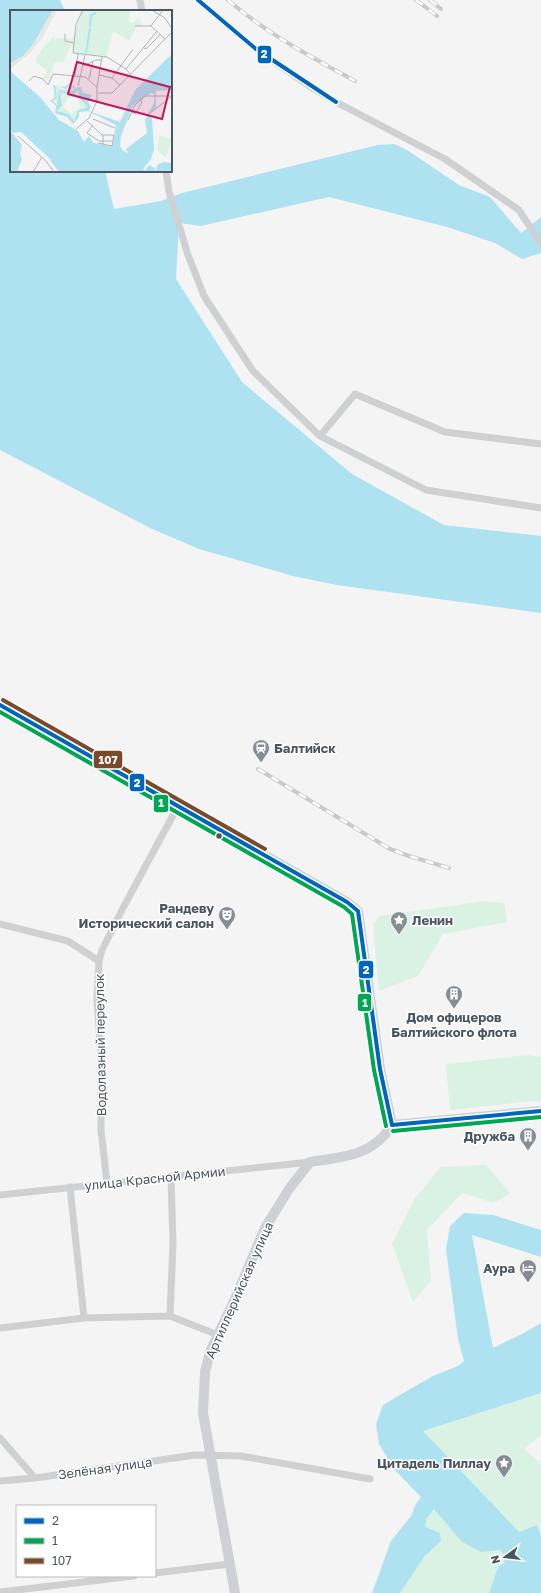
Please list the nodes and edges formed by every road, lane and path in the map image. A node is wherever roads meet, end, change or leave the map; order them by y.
1 (140, 0) edge
2 (198, 0) edge
3 (142, 10) edge
4 (166, 172) edge
5 (541, 244) edge
6 (320, 436) junction
7 (541, 444) edge
8 (541, 508) edge
9 (0, 705) edge
10 (178, 806) junction
11 (0, 924) edge
12 (99, 961) junction
13 (541, 1111) edge
14 (392, 1125) junction
15 (310, 1162) junction
16 (171, 1176) junction
17 (107, 1184) junction
18 (70, 1188) junction
19 (0, 1195) edge
20 (170, 1316) junction
21 (84, 1318) junction
22 (0, 1328) edge
23 (218, 1334) junction
24 (0, 1438) edge
25 (211, 1455) junction
26 (35, 1478) junction
27 (370, 1479) dead end
28 (0, 1481) edge
29 (230, 1564) junction
30 (156, 1573) edge
31 (126, 1577) edge
32 (0, 1592) edge
33 (235, 1593) edge

1 - 3 street
2 - 5 street
4 - 6 street
6 - 7 street
6 - 8 street
9 - 10 street
10 - 12 street, Водолазный переулок
10 - 14 street
11 - 12 street
12 - 17 street, Водолазный переулок
13 - 14 street
14 - 15 street
15 - 16 street, улица Красной Армии
15 - 23 street, Артиллерийская улица
16 - 17 street, улица Красной Армии
16 - 20 street
17 - 18 street, улица Красной Армии
18 - 19 street, улица Красной Армии
18 - 21 street
20 - 21 street
20 - 23 street
21 - 22 street
23 - 25 street, Артиллерийская улица
24 - 26 street
25 - 26 street, Зелёная улица
25 - 27 street, Зелёная улица
25 - 29 street, Артиллерийская улица
26 - 28 street, Зелёная улица
29 - 30 street
29 - 33 street, Артиллерийская улица
31 - 32 street

